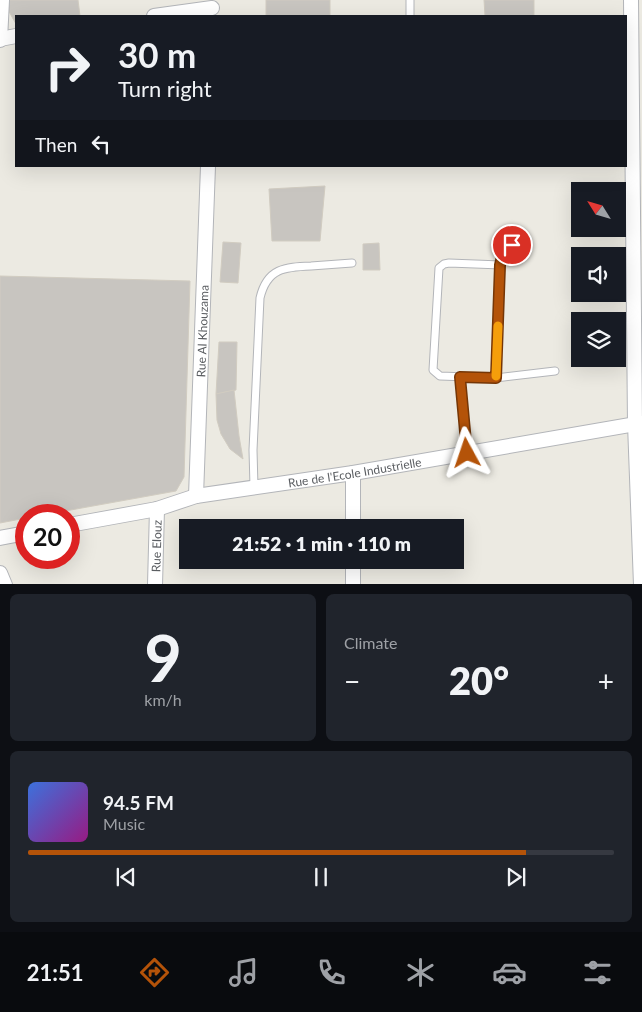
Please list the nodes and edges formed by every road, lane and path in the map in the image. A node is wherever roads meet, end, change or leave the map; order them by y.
1 (2, 0) edge
2 (410, 0) edge
3 (631, 0) edge
4 (212, 8) edge
5 (161, 15) edge
6 (410, 15) edge
7 (637, 23) edge
8 (15, 36) edge
9 (0, 39) edge
10 (637, 54) edge
11 (208, 167) edge
12 (524, 244) dead end
13 (352, 263) dead end
14 (500, 265) junction
15 (555, 371) dead end
16 (460, 377) junction
17 (496, 378) junction
18 (639, 424) edge
19 (467, 453) junction
20 (353, 473) junction
21 (254, 487) junction
22 (196, 496) junction
23 (156, 509) junction
24 (353, 519) edge
25 (80, 523) edge
26 (15, 535) edge
27 (0, 538) edge
28 (353, 569) edge
29 (0, 573) edge
30 (5, 584) edge
31 (155, 584) edge
32 (352, 584) edge
33 (641, 584) edge

1 - 9 street
2 - 6 lane
3 - 7 street
4 - 5 street
7 - 10 street
8 - 9 street
10 - 18 street
11 - 22 street, Rue Al Khouzama
12 - 14 lane
13 - 21 lane
14 - 16 lane
14 - 17 lane
15 - 17 lane
16 - 17 lane
16 - 19 lane
18 - 19 street, Rue de l'Ecole Industrielle
18 - 33 street
19 - 20 street, Rue de l'Ecole Industrielle
20 - 21 street, Rue de l'Ecole Industrielle
20 - 24 street
21 - 22 street, Rue de l'Ecole Industrielle
22 - 23 street, Rue de l'Ecole Industrielle
23 - 25 street, Rue de l'Ecole Industrielle
23 - 31 street, Rue Elouz
26 - 27 street
28 - 32 street
29 - 30 street

